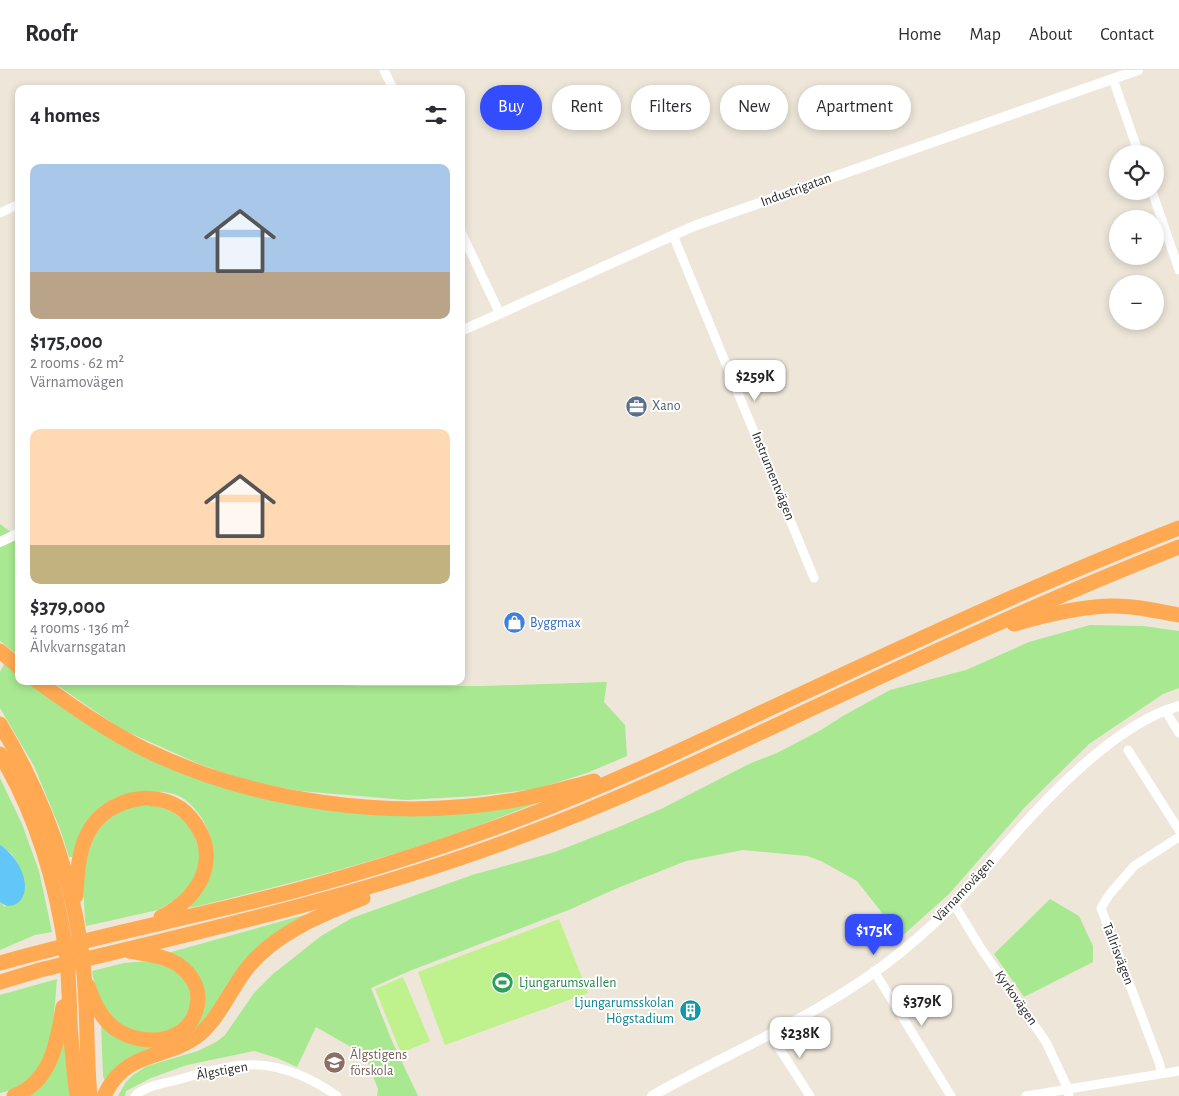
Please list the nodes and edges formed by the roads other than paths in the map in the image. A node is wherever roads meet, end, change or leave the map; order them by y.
1 (384, 70) edge
2 (1138, 70) edge
3 (1112, 79) junction
4 (390, 85) edge
5 (1135, 145) edge
6 (1155, 200) edge
7 (15, 206) edge
8 (0, 213) edge
9 (673, 235) junction
10 (465, 240) edge
11 (1179, 270) edge
12 (500, 314) junction
13 (465, 329) edge
14 (1179, 528) edge
15 (15, 535) edge
16 (0, 542) edge
17 (1179, 547) edge
18 (814, 578) dead end
19 (1159, 611) junction
20 (1179, 615) edge
21 (1179, 621) edge
22 (953, 643) junction
23 (0, 651) edge
24 (15, 664) edge
25 (43, 685) edge
26 (1179, 706) edge
27 (1165, 710) junction
28 (0, 724) edge
29 (1179, 733) edge
30 (1128, 750) dead end
31 (0, 754) edge
32 (646, 766) junction
33 (1179, 830) edge
34 (1179, 837) edge
35 (459, 859) junction
36 (954, 904) junction
37 (76, 913) junction
38 (141, 927) junction
39 (125, 950) junction
40 (0, 963) edge
41 (874, 971) junction
42 (84, 974) junction
43 (3, 981) edge
44 (68, 981) junction
45 (770, 1034) junction
46 (1179, 1071) edge
47 (1161, 1073) junction
48 (1069, 1092) edge
49 (14, 1096) edge
50 (77, 1096) edge
51 (90, 1096) edge
52 (104, 1096) edge
53 (136, 1096) edge
54 (337, 1096) edge
55 (652, 1096) edge
56 (810, 1096) edge
57 (951, 1096) edge
58 (1026, 1096) edge

1 - 4 street
2 - 3 street, Industrigatan
3 - 5 street
3 - 9 street, Industrigatan
6 - 11 street
7 - 8 street
9 - 12 street, Industrigatan
9 - 18 street, Instrumentvägen
10 - 12 street
12 - 13 street, Industrigatan
14 - 32 highway
15 - 16 street
17 - 22 highway
19 - 20 highway
19 - 21 highway
19 - 22 highway
22 - 35 highway
23 - 24 highway
25 - 32 highway
26 - 27 street, Värnamovägen
27 - 29 street
27 - 36 street, Värnamovägen
28 - 37 highway
30 - 33 street
31 - 44 highway
32 - 38 highway
34 - 47 street, Tallrisvägen
35 - 39 highway
35 - 52 highway
36 - 41 street, Värnamovägen
36 - 48 street, Kyrkovägen
37 - 38 highway
37 - 42 highway
38 - 40 highway
39 - 42 highway
39 - 43 highway
41 - 45 street, Värnamovägen
41 - 57 street
42 - 51 highway
44 - 49 highway
44 - 50 highway
45 - 55 street, Värnamovägen
45 - 56 street
46 - 47 street
47 - 48 street
48 - 58 street
53 - 54 street, Älgstigen

